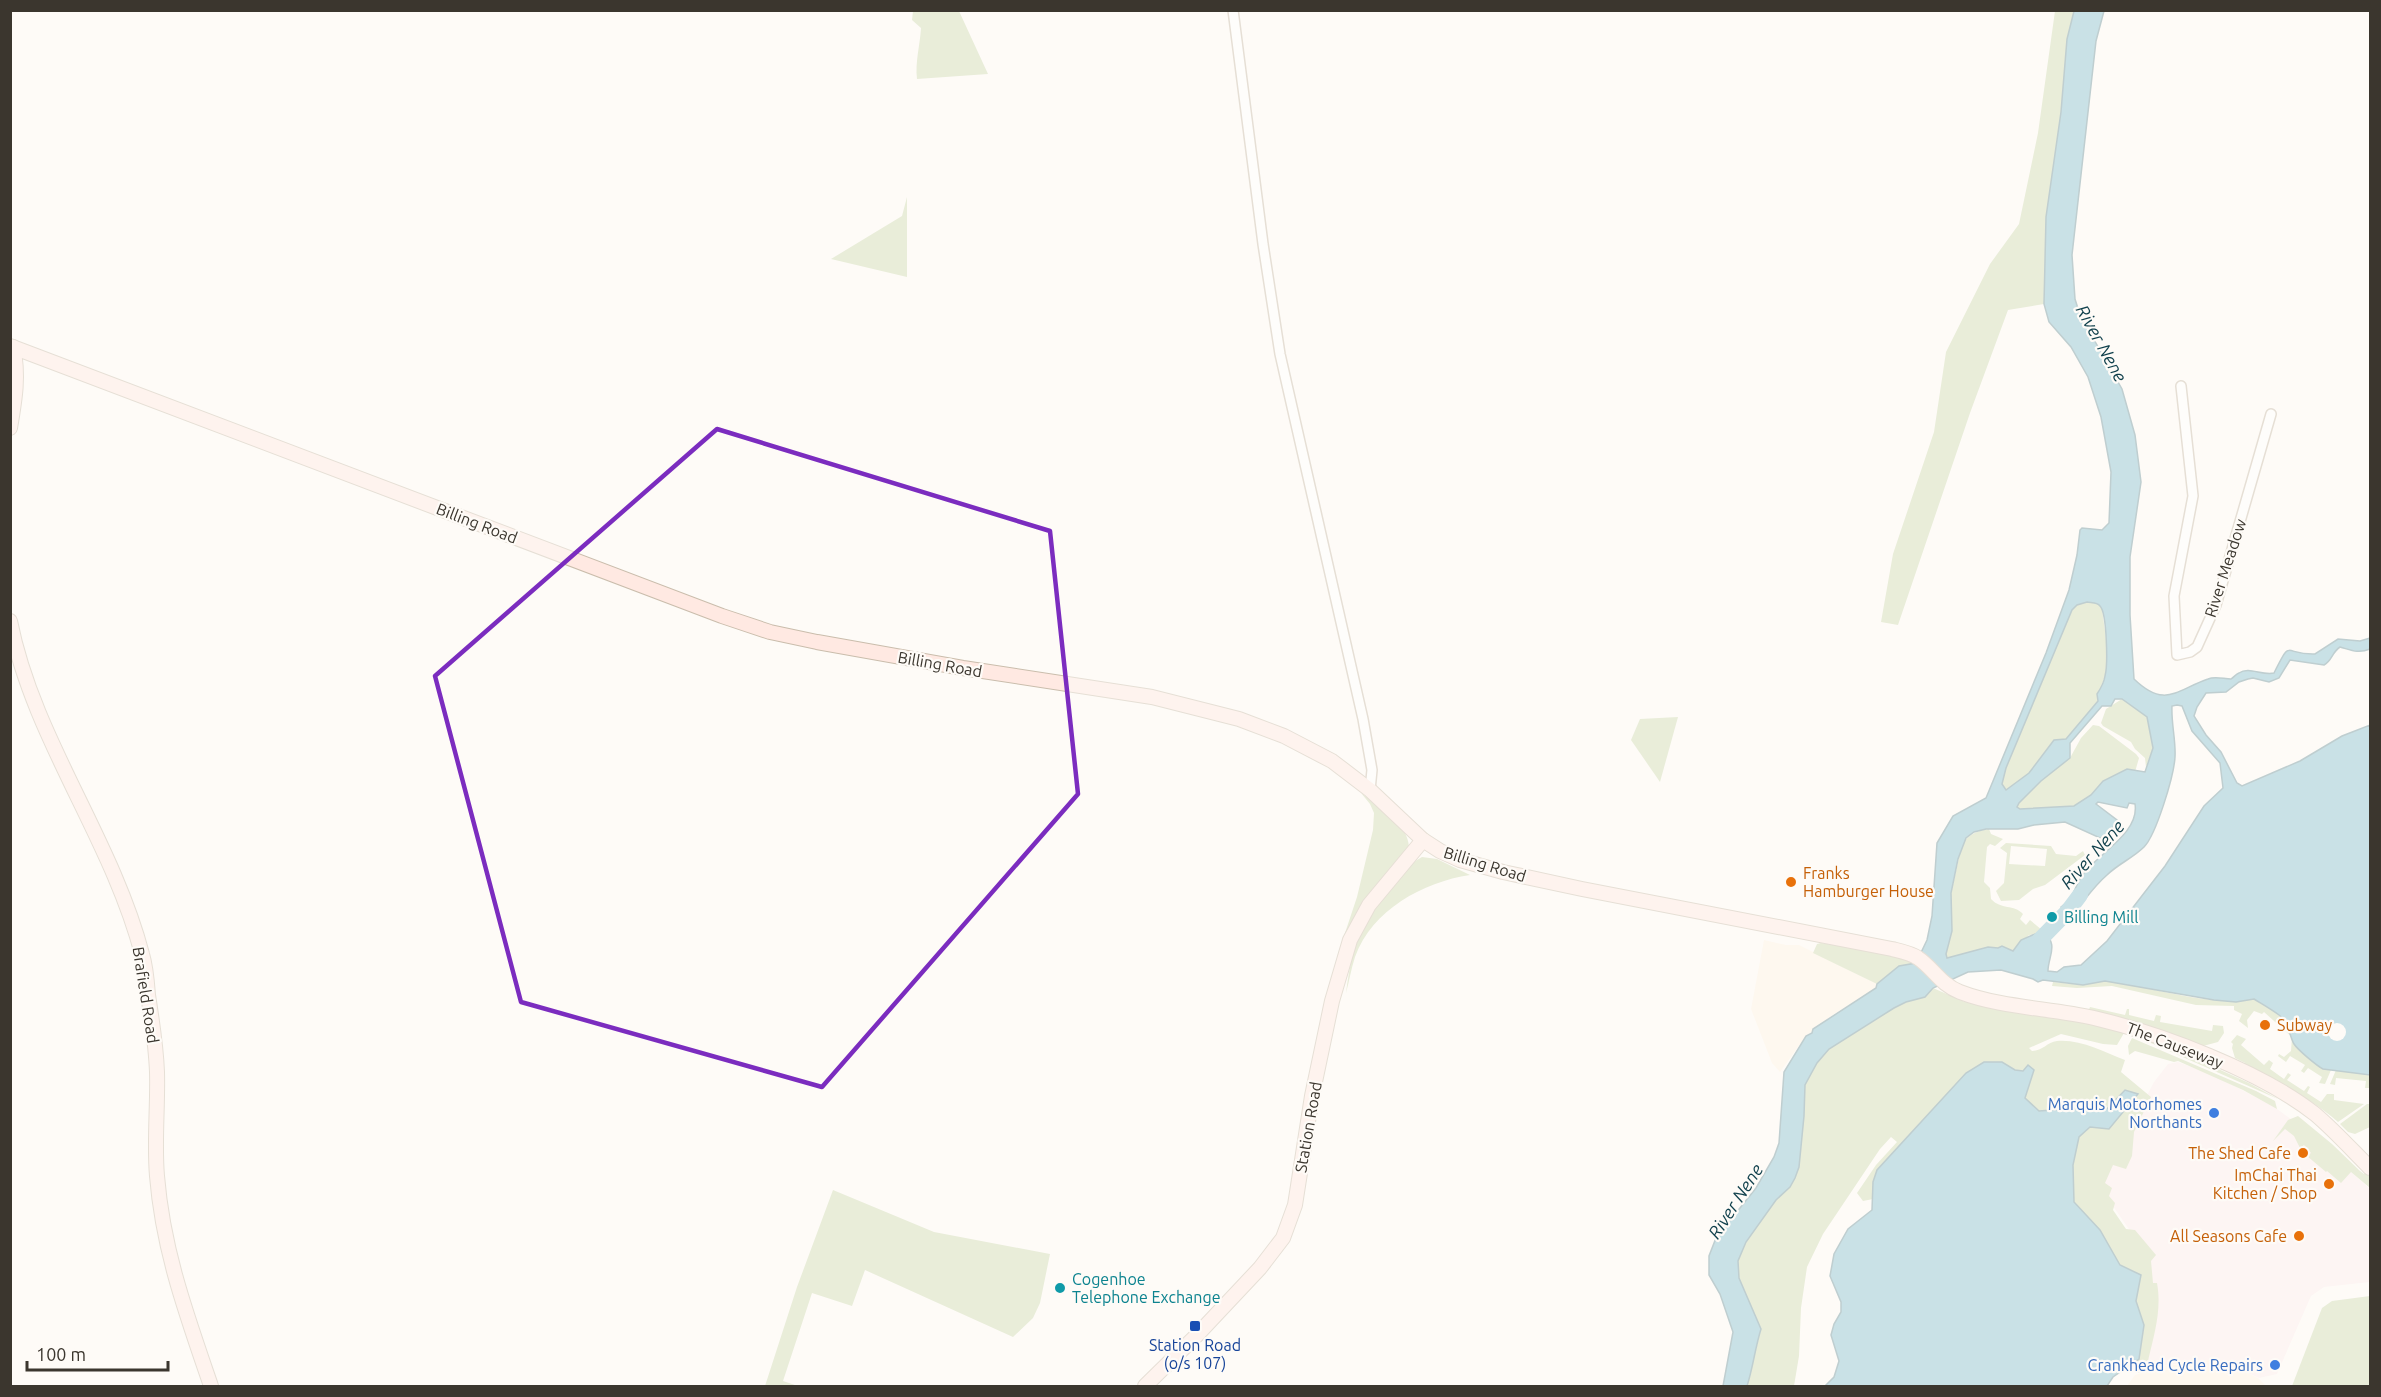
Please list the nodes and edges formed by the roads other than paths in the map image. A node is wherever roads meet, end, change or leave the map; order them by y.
1 (1233, 10) edge
2 (12, 346) edge
3 (2181, 386) dead end
4 (2271, 414) dead end
5 (10, 428) edge
6 (10, 621) edge
7 (1370, 790) junction
8 (1423, 840) junction
9 (1949, 987) joint
10 (2370, 1168) edge
11 (211, 1386) edge
12 (1145, 1386) edge

1 - 7 street
2 - 5 street
2 - 7 street, Billing Road
3 - 4 street, River Meadow
6 - 11 street, Brafield Road
7 - 8 street, Billing Road
8 - 9 street, Billing Road
8 - 12 street, Station Road
9 - 10 street, The Causeway

